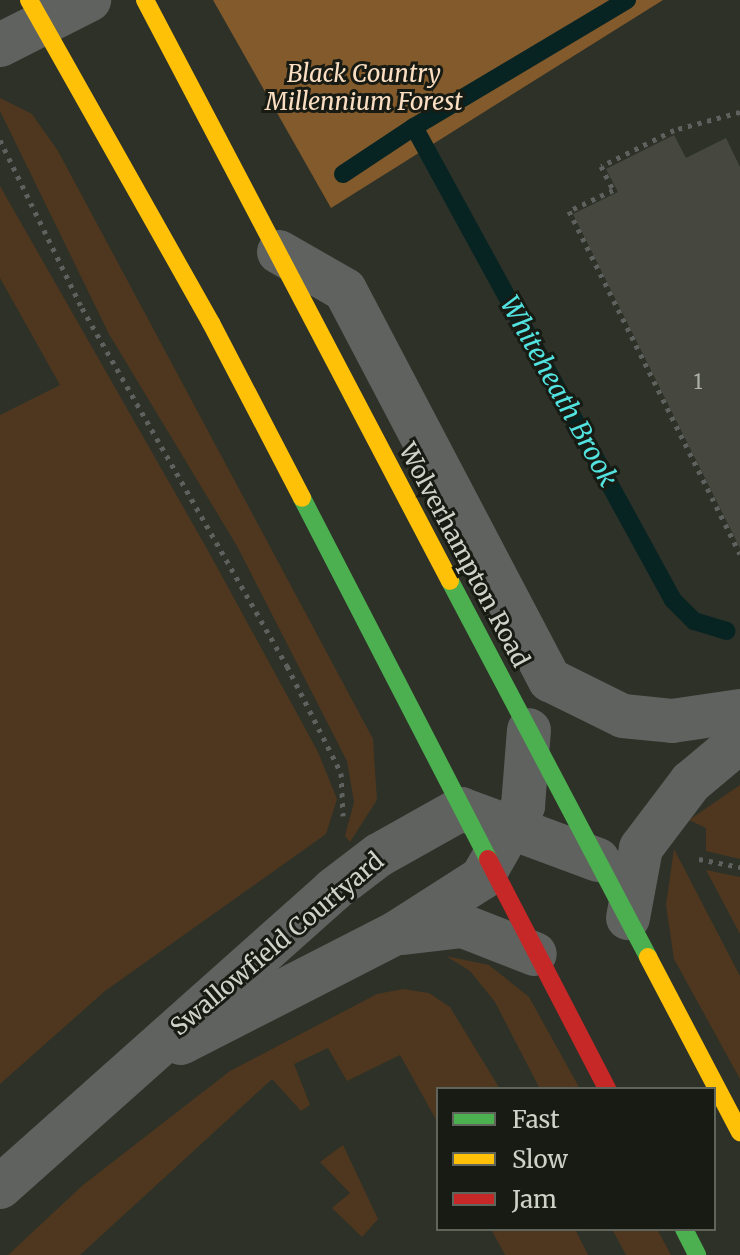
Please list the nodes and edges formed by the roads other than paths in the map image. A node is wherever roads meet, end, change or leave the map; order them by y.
1 (89, 0) edge
2 (145, 0) edge
3 (36, 13) edge
4 (0, 45) edge
5 (279, 252) junction
6 (740, 711) edge
7 (529, 730) junction
8 (740, 741) edge
9 (461, 809) junction
10 (500, 846) junction
11 (598, 860) junction
12 (628, 918) junction
13 (396, 933) junction
14 (535, 954) junction
15 (135, 1065) junction
16 (606, 1087) edge
17 (740, 1132) edge
18 (0, 1187) edge
19 (685, 1231) edge
20 (697, 1255) edge

1 - 3 street
2 - 5 highway, Wolverhampton Road
3 - 4 street
3 - 9 highway
5 - 6 street
5 - 7 highway, Wolverhampton Road
7 - 10 street, Swallowfield Courtyard
7 - 11 highway, Wolverhampton Road
8 - 12 street
9 - 10 street
9 - 15 street, Swallowfield Courtyard
10 - 11 street
10 - 13 street, Swallowfield Courtyard
10 - 14 highway
11 - 12 highway, Wolverhampton Road
12 - 17 highway, Wolverhampton Road
13 - 14 street, Swallowfield Courtyard
13 - 15 street, Swallowfield Courtyard
14 - 16 highway
15 - 18 street, Swallowfield Courtyard
19 - 20 highway

